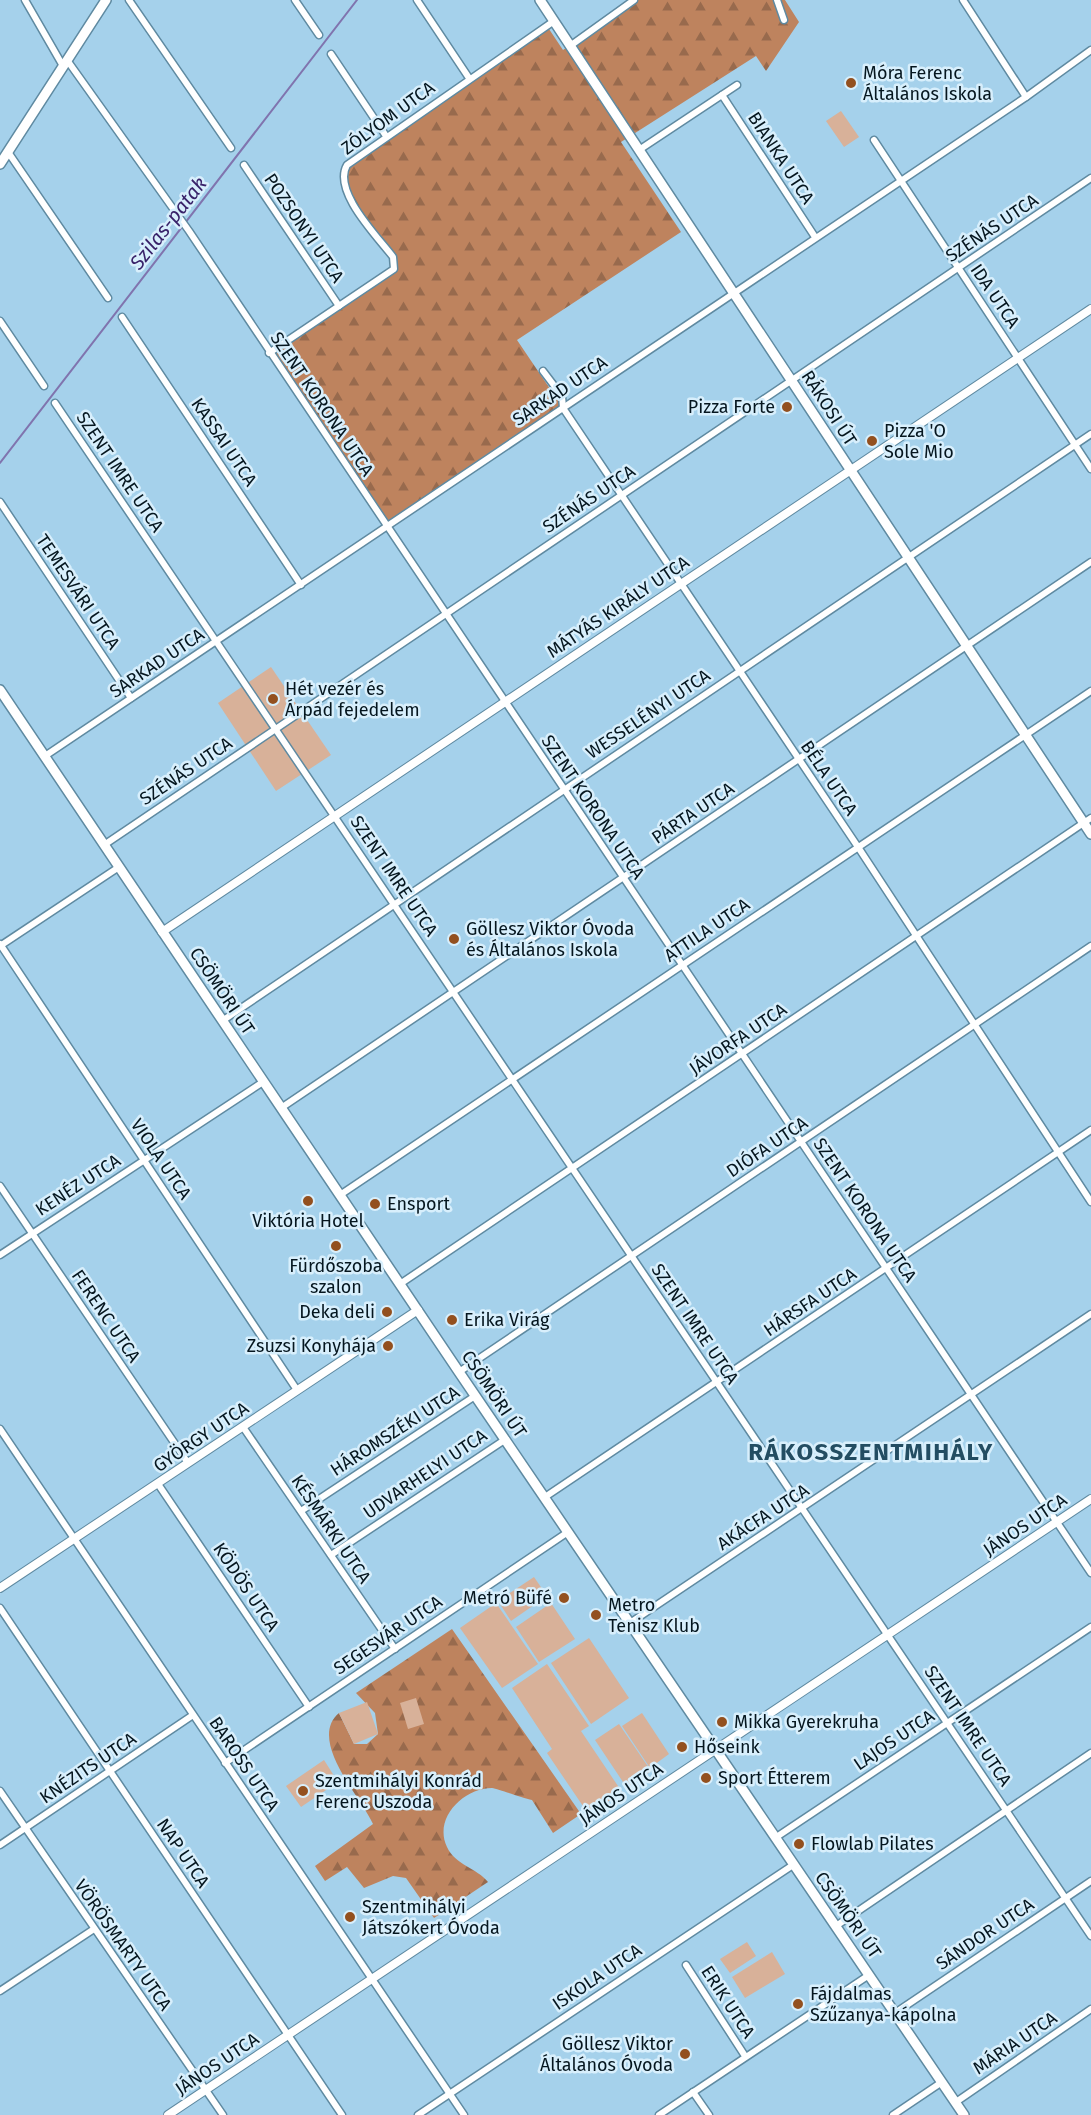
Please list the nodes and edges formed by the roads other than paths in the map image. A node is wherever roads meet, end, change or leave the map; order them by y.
1 (25, 0) edge
2 (106, 0) edge
3 (129, 0) edge
4 (295, 0) edge
5 (417, 0) edge
6 (540, 0) edge
7 (634, 0) edge
8 (777, 0) edge
9 (963, 0) edge
10 (784, 20) dead end
11 (554, 21) junction
12 (319, 35) dead end
13 (570, 46) junction
14 (1091, 50) edge
15 (331, 54) dead end
16 (65, 63) junction
17 (469, 78) junction
18 (737, 85) dead end
19 (722, 95) junction
20 (1026, 97) junction
21 (386, 136) junction
22 (874, 140) dead end
23 (231, 148) dead end
24 (639, 150) junction
25 (8, 152) junction
26 (0, 164) edge
27 (244, 165) dead end
28 (1091, 178) edge
29 (899, 180) junction
30 (815, 237) junction
31 (959, 270) junction
32 (732, 291) junction
33 (108, 298) dead end
34 (339, 306) junction
35 (1091, 309) edge
36 (122, 317) dead end
37 (0, 321) edge
38 (269, 353) junction
39 (1017, 358) junction
40 (543, 371) dead end
41 (791, 380) junction
42 (44, 386) dead end
43 (55, 403) dead end
44 (563, 408) junction
45 (1091, 434) edge
46 (1075, 444) junction
47 (1091, 469) edge
48 (849, 470) junction
49 (621, 495) junction
50 (0, 502) edge
51 (387, 526) junction
52 (907, 557) junction
53 (1091, 562) edge
54 (681, 583) junction
55 (301, 585) junction
56 (445, 614) junction
57 (217, 641) junction
58 (967, 646) junction
59 (738, 672) junction
60 (0, 690) edge
61 (1091, 691) edge
62 (131, 698) junction
63 (503, 702) junction
64 (276, 727) junction
65 (1025, 735) junction
66 (45, 756) junction
67 (799, 760) junction
68 (564, 789) junction
69 (335, 816) junction
70 (1087, 820) edge
71 (1091, 834) edge
72 (104, 845) junction
73 (858, 847) junction
74 (119, 867) junction
75 (624, 878) junction
76 (394, 904) junction
77 (162, 932) junction
78 (916, 936) junction
79 (0, 945) edge
80 (1091, 946) edge
81 (682, 965) junction
82 (455, 992) junction
83 (222, 1021) junction
84 (974, 1026) junction
85 (743, 1054) junction
86 (513, 1079) junction
87 (263, 1082) junction
88 (281, 1108) junction
89 (1091, 1130) edge
90 (801, 1142) junction
91 (1058, 1152) junction
92 (144, 1160) junction
93 (572, 1169) junction
94 (0, 1186) edge
95 (340, 1195) junction
96 (1091, 1202) edge
97 (32, 1233) junction
98 (0, 1255) edge
99 (632, 1257) junction
100 (886, 1269) junction
101 (400, 1284) junction
102 (418, 1310) junction
103 (1091, 1314) edge
104 (459, 1372) junction
105 (716, 1382) junction
106 (297, 1390) junction
107 (972, 1395) junction
108 (475, 1396) junction
109 (243, 1427) junction
110 (0, 1430) edge
111 (506, 1439) junction
112 (188, 1463) junction
113 (158, 1484) junction
114 (544, 1497) junction
115 (1091, 1499) edge
116 (802, 1509) junction
117 (301, 1511) junction
118 (1056, 1523) junction
119 (568, 1532) junction
120 (74, 1539) junction
121 (331, 1555) junction
122 (1091, 1573) edge
123 (0, 1588) edge
124 (0, 1608) edge
125 (630, 1623) junction
126 (1091, 1627) edge
127 (887, 1634) junction
128 (394, 1649) junction
129 (309, 1707) junction
130 (193, 1715) junction
131 (947, 1722) junction
132 (715, 1749) junction
133 (1091, 1753) edge
134 (225, 1763) junction
135 (109, 1772) junction
136 (0, 1791) edge
137 (1007, 1810) junction
138 (25, 1829) junction
139 (775, 1838) junction
140 (0, 1845) edge
141 (793, 1865) junction
142 (1091, 1881) edge
143 (1065, 1898) junction
144 (836, 1926) junction
145 (94, 1929) junction
146 (1091, 1936) edge
147 (686, 1965) dead end
148 (869, 1975) junction
149 (371, 1979) junction
150 (0, 1991) edge
151 (1091, 2009) edge
152 (895, 2013) junction
153 (288, 2035) junction
154 (745, 2056) junction
155 (942, 2082) junction
156 (206, 2090) junction
157 (693, 2092) junction
158 (449, 2094) junction
159 (956, 2102) junction
160 (168, 2115) edge
161 (223, 2115) edge
162 (342, 2115) edge
163 (418, 2115) edge
164 (464, 2115) edge
165 (658, 2115) edge
166 (709, 2115) edge
167 (893, 2115) edge
168 (964, 2115) edge

1 - 16 street, SZENT KORONA UTCA
2 - 16 main road
3 - 23 street
4 - 12 street
5 - 17 street
6 - 11 main road, RÁKOSI ÚT
7 - 13 street
8 - 10 street
9 - 20 street
11 - 13 main road, RÁKOSI ÚT
11 - 17 street, ZÓLYOM UTCA
13 - 24 main road, RÁKOSI ÚT
14 - 20 street, SARKAD UTCA
15 - 21 street
16 - 25 main road
16 - 38 street, SZENT KORONA UTCA
17 - 21 street, ZÓLYOM UTCA
18 - 19 street
19 - 24 street
19 - 30 street, BIANKA UTCA
20 - 29 street, SARKAD UTCA
21 - 34 street, ZÓLYOM UTCA
22 - 29 street, IDA UTCA
24 - 32 main road, RÁKOSI ÚT
25 - 26 main road
25 - 33 street
27 - 34 street, POZSONYI UTCA
28 - 31 street, SZÉNÁS UTCA
29 - 30 street, SARKAD UTCA
29 - 31 street, IDA UTCA
30 - 32 street, SARKAD UTCA
31 - 39 street, IDA UTCA
31 - 41 street, SZÉNÁS UTCA
32 - 41 main road, RÁKOSI ÚT
32 - 44 street, SARKAD UTCA
34 - 38 street, ZÓLYOM UTCA
35 - 39 street, MÁTYÁS KIRÁLY UTCA
36 - 55 street, KASSAI UTCA
37 - 42 street
38 - 51 street, SZENT KORONA UTCA
39 - 46 street, IDA UTCA
39 - 48 street, MÁTYÁS KIRÁLY UTCA
40 - 44 street, BÉLA UTCA
41 - 48 main road, RÁKOSI ÚT
41 - 49 street, SZÉNÁS UTCA
43 - 57 street, SZENT IMRE UTCA
44 - 49 street, BÉLA UTCA
44 - 51 street, SARKAD UTCA
45 - 46 street, WESSELÉNYI UTCA
46 - 47 street, IDA UTCA
46 - 52 street, WESSELÉNYI UTCA
48 - 52 main road, RÁKOSI ÚT
48 - 54 street, MÁTYÁS KIRÁLY UTCA
49 - 54 street, BÉLA UTCA
49 - 56 street, SZÉNÁS UTCA
50 - 62 street, TEMESVÁRI UTCA
51 - 55 street, SARKAD UTCA
51 - 56 street, SZENT KORONA UTCA
52 - 58 main road, RÁKOSI ÚT
52 - 59 street, WESSELÉNYI UTCA
53 - 58 street, PÁRTA UTCA
54 - 59 street, BÉLA UTCA
54 - 63 street, MÁTYÁS KIRÁLY UTCA
55 - 57 street, SARKAD UTCA
56 - 63 street, SZENT KORONA UTCA
56 - 64 street, SZÉNÁS UTCA
57 - 62 street, SARKAD UTCA
57 - 64 street, SZENT IMRE UTCA
58 - 65 main road, RÁKOSI ÚT
58 - 67 street, PÁRTA UTCA
59 - 67 street, BÉLA UTCA
59 - 68 street, WESSELÉNYI UTCA
60 - 66 main road, CSÖMÖRI ÚT
61 - 65 street, ATTILA UTCA
62 - 66 street, SARKAD UTCA
63 - 68 street, SZENT KORONA UTCA
63 - 69 street, MÁTYÁS KIRÁLY UTCA
64 - 69 street, SZENT IMRE UTCA
64 - 72 street, SZÉNÁS UTCA
65 - 70 main road, RÁKOSI ÚT
65 - 73 street, ATTILA UTCA
66 - 72 main road, CSÖMÖRI ÚT
67 - 73 street, BÉLA UTCA
67 - 75 street, PÁRTA UTCA
68 - 75 street, SZENT KORONA UTCA
68 - 76 street, WESSELÉNYI UTCA
69 - 76 street, SZENT IMRE UTCA
69 - 77 street, MÁTYÁS KIRÁLY UTCA
70 - 71 main road, RÁKOSI ÚT
70 - 78 street, JÁVORFA UTCA
72 - 74 main road, CSÖMÖRI ÚT
73 - 78 street, BÉLA UTCA
73 - 81 street, ATTILA UTCA
74 - 77 main road, CSÖMÖRI ÚT
74 - 79 street
75 - 81 street, SZENT KORONA UTCA
75 - 82 street, PÁRTA UTCA
76 - 82 street, SZENT IMRE UTCA
76 - 83 street, WESSELÉNYI UTCA
77 - 83 main road, CSÖMÖRI ÚT
78 - 84 street, BÉLA UTCA
78 - 85 street, JÁVORFA UTCA
79 - 92 street, VIOLA UTCA
80 - 84 street, DIÓFA UTCA
81 - 85 street, SZENT KORONA UTCA
81 - 86 street, ATTILA UTCA
82 - 86 street, SZENT IMRE UTCA
82 - 88 street, PÁRTA UTCA
83 - 87 main road, CSÖMÖRI ÚT
84 - 90 street, DIÓFA UTCA
84 - 91 street, BÉLA UTCA
85 - 90 street, SZENT KORONA UTCA
85 - 93 street, JÁVORFA UTCA
86 - 93 street, SZENT IMRE UTCA
86 - 95 street, ATTILA UTCA
87 - 88 main road, CSÖMÖRI ÚT
87 - 92 street, KENÉZ UTCA
88 - 95 main road, CSÖMÖRI ÚT
89 - 91 street, HÁRSFA UTCA
90 - 99 street, DIÓFA UTCA
90 - 100 street, SZENT KORONA UTCA
91 - 96 street, BÉLA UTCA
91 - 100 street, HÁRSFA UTCA
92 - 97 street, KENÉZ UTCA
92 - 106 street, VIOLA UTCA
93 - 99 street, SZENT IMRE UTCA
93 - 101 street, JÁVORFA UTCA
94 - 97 street, FERENC UTCA
95 - 101 main road, CSÖMÖRI ÚT
97 - 98 street, KENÉZ UTCA
97 - 112 street, FERENC UTCA
99 - 104 street, DIÓFA UTCA
99 - 105 street, SZENT IMRE UTCA
100 - 105 street, HÁRSFA UTCA
100 - 107 street, SZENT KORONA UTCA
101 - 102 main road, CSÖMÖRI ÚT
102 - 104 main road, CSÖMÖRI ÚT
102 - 106 street, GYÖRGY UTCA
103 - 107 street, AKÁCFA UTCA
104 - 108 main road, CSÖMÖRI ÚT
105 - 114 street, HÁRSFA UTCA
105 - 116 street, SZENT IMRE UTCA
106 - 109 street, GYÖRGY UTCA
107 - 116 street, AKÁCFA UTCA
107 - 118 street, SZENT KORONA UTCA
108 - 111 main road, CSÖMÖRI ÚT
108 - 117 street, HÁROMSZÉKI UTCA
109 - 112 street, GYÖRGY UTCA
109 - 117 street, KÉSMÁRKI UTCA
110 - 120 street, BAROSS UTCA
111 - 114 main road, CSÖMÖRI ÚT
111 - 121 street, UDVARHELYI UTCA
112 - 113 street, GYÖRGY UTCA
113 - 120 street, GYÖRGY UTCA
113 - 129 street, KÖDÖS UTCA
114 - 119 main road, CSÖMÖRI ÚT
115 - 118 street, JÁNOS UTCA
116 - 125 street, AKÁCFA UTCA
116 - 127 street, SZENT IMRE UTCA
117 - 121 street, KÉSMÁRKI UTCA
118 - 122 street, SZENT KORONA UTCA
118 - 127 street, JÁNOS UTCA
119 - 125 main road, CSÖMÖRI ÚT
119 - 128 street, SEGESVÁR UTCA
120 - 123 street, GYÖRGY UTCA
120 - 130 street, BAROSS UTCA
121 - 128 street, KÉSMÁRKI UTCA
124 - 135 street, NAP UTCA
125 - 132 main road, CSÖMÖRI ÚT
126 - 131 street, LAJOS UTCA
127 - 131 street, SZENT IMRE UTCA
127 - 132 street, JÁNOS UTCA
128 - 129 street, SEGESVÁR UTCA
129 - 134 street, SEGESVÁR UTCA
130 - 134 street, BAROSS UTCA
130 - 135 street, KNÉZITS UTCA
131 - 137 street, SZENT IMRE UTCA
131 - 139 street, LAJOS UTCA
132 - 139 main road, CSÖMÖRI ÚT
132 - 149 street, JÁNOS UTCA
133 - 137 street
134 - 149 street, BAROSS UTCA
135 - 138 street, KNÉZITS UTCA
135 - 153 street, NAP UTCA
136 - 138 street, VÖRÖSMARTY UTCA
137 - 143 street, SZENT IMRE UTCA
137 - 144 street
138 - 140 street, KNÉZITS UTCA
138 - 145 street, VÖRÖSMARTY UTCA
139 - 141 main road, CSÖMÖRI ÚT
141 - 144 main road, CSÖMÖRI ÚT
141 - 158 street, ISKOLA UTCA
142 - 143 street, SÁNDOR UTCA
143 - 146 street, SZENT IMRE UTCA
143 - 152 street, SÁNDOR UTCA
144 - 148 main road, CSÖMÖRI ÚT
145 - 150 street
145 - 156 street, VÖRÖSMARTY UTCA
147 - 154 street, ERIK UTCA
148 - 152 main road, CSÖMÖRI ÚT
148 - 154 street
149 - 153 street, JÁNOS UTCA
149 - 158 street, BAROSS UTCA
151 - 159 street, MÁRIA UTCA
152 - 155 main road, CSÖMÖRI ÚT
153 - 156 street, JÁNOS UTCA
153 - 162 street, NAP UTCA
154 - 157 street
155 - 159 main road, CSÖMÖRI ÚT
155 - 167 street
156 - 160 street, JÁNOS UTCA
156 - 161 street, VÖRÖSMARTY UTCA
157 - 165 street
157 - 166 street
158 - 163 street, ISKOLA UTCA
158 - 164 street, BAROSS UTCA
159 - 168 main road, CSÖMÖRI ÚT

